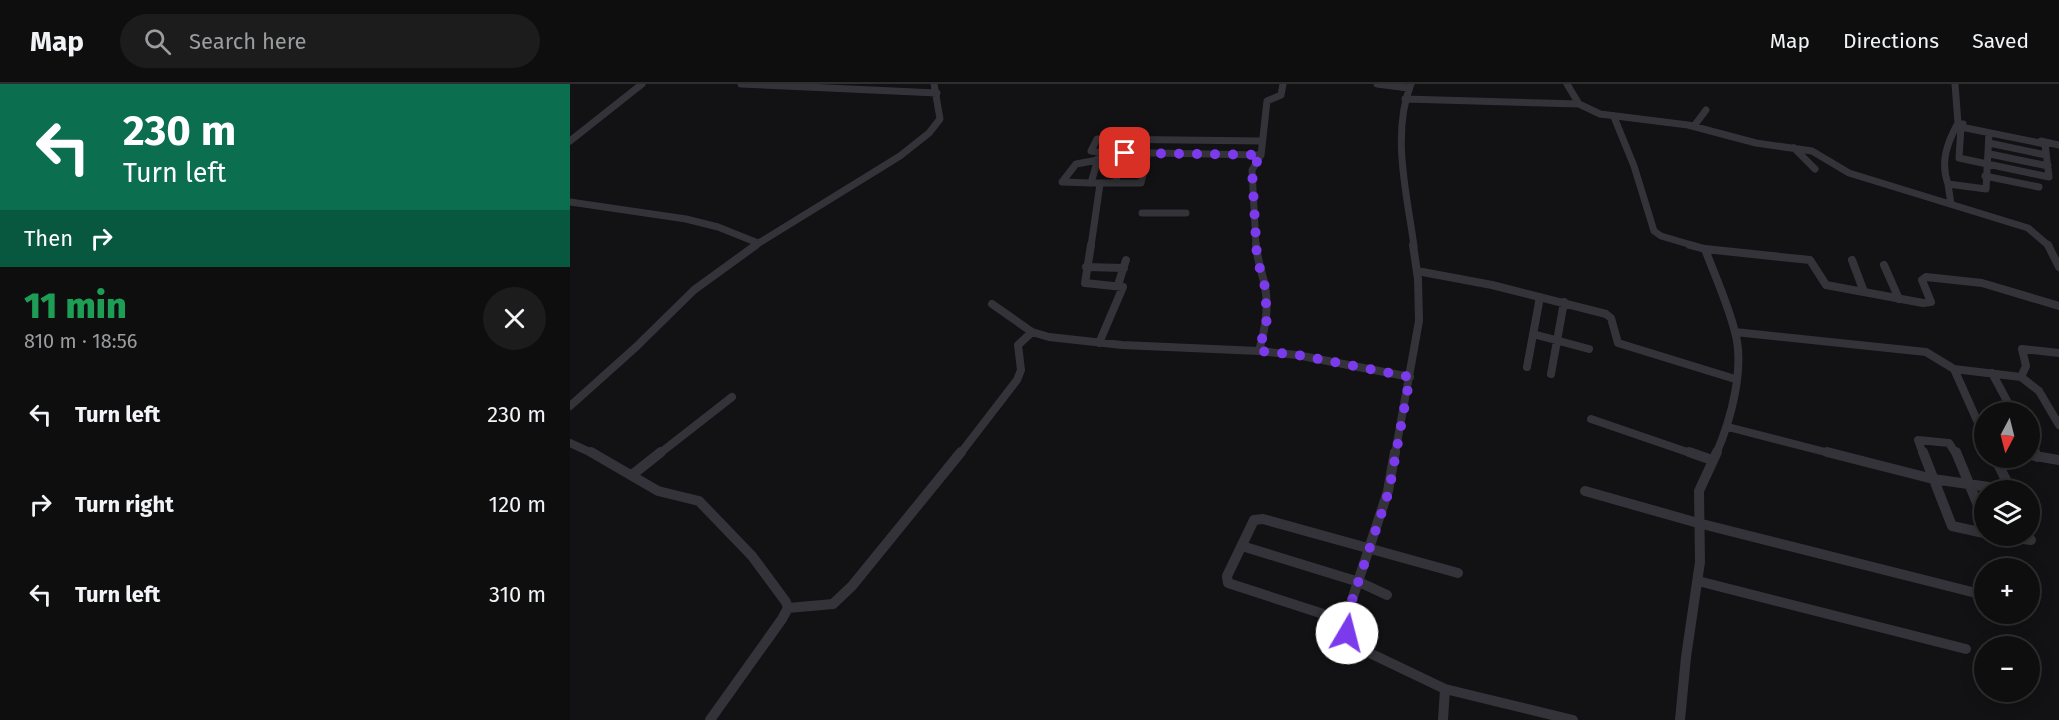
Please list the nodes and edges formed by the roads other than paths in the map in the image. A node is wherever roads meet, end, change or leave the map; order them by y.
1 (642, 84) edge
2 (741, 84) edge
3 (934, 84) edge
4 (1283, 84) edge
5 (1377, 84) edge
6 (1567, 84) edge
7 (1955, 84) edge
8 (1409, 86) edge
9 (937, 93) junction
10 (1406, 99) junction
11 (1579, 104) junction
12 (1706, 110) dead end
13 (1614, 117) junction
14 (1958, 123) junction
15 (1680, 124) junction
16 (1694, 126) junction
17 (1989, 132) junction
18 (1679, 135) dead end
19 (570, 141) edge
20 (1262, 141) junction
21 (1989, 143) junction
22 (2059, 145) edge
23 (1794, 148) junction
24 (1125, 153) junction
25 (1148, 153) junction
26 (1990, 154) junction
27 (1261, 155) junction
28 (2046, 155) junction
29 (1099, 156) junction
30 (1990, 165) junction
31 (2048, 166) junction
32 (1815, 169) dead end
33 (1985, 176) junction
34 (1090, 183) junction
35 (1116, 183) junction
36 (1100, 184) junction
37 (1948, 184) junction
38 (2039, 187) dead end
39 (570, 202) edge
40 (1950, 204) junction
41 (1143, 213) dead end
42 (1186, 213) dead end
43 (758, 243) junction
44 (1705, 249) junction
45 (1852, 260) dead end
46 (1884, 265) dead end
47 (1086, 267) junction
48 (2059, 267) edge
49 (1417, 271) junction
50 (1119, 285) junction
51 (1864, 292) junction
52 (1540, 297) junction
53 (1899, 299) junction
54 (1564, 302) junction
55 (992, 304) dead end
56 (2059, 306) edge
57 (1735, 332) junction
58 (1533, 334) junction
59 (1041, 335) junction
60 (1557, 341) junction
61 (1099, 343) junction
62 (1589, 349) dead end
63 (1259, 351) junction
64 (2059, 353) edge
65 (1527, 367) dead end
66 (1954, 369) junction
67 (1551, 374) dead end
68 (1992, 374) junction
69 (1410, 377) junction
70 (2021, 377) junction
71 (1735, 380) junction
72 (732, 397) dead end
73 (2007, 402) edge
74 (570, 406) edge
75 (1974, 414) edge
76 (1591, 419) dead end
77 (2058, 423) edge
78 (1728, 427) junction
79 (570, 443) edge
80 (2040, 457) edge
81 (1712, 460) junction
82 (2059, 460) edge
83 (632, 475) junction
84 (1933, 479) junction
85 (1970, 484) junction
86 (1974, 485) edge
87 (1585, 491) dead end
88 (1974, 494) edge
89 (1698, 523) junction
90 (1974, 531) edge
91 (1242, 546) junction
92 (1371, 547) junction
93 (1458, 573) dead end
94 (1698, 581) junction
95 (1359, 582) junction
96 (1974, 592) edge
97 (1387, 595) dead end
98 (788, 608) junction
99 (1345, 621) junction
100 (1966, 649) dead end
101 (1445, 689) junction
102 (710, 720) edge
103 (1443, 720) edge
104 (1573, 720) edge
105 (1680, 720) edge

1 - 19 street
2 - 9 street
3 - 9 street
4 - 20 street
5 - 8 street
6 - 11 street
7 - 14 street
8 - 10 street
9 - 43 street
10 - 11 street
10 - 49 street
11 - 13 street
12 - 16 street
13 - 15 street
13 - 44 street
14 - 22 street
14 - 37 street
15 - 16 street
15 - 18 street
16 - 23 street
17 - 21 street
17 - 28 street
17 - 30 street
20 - 27 street
20 - 29 street
21 - 26 street
21 - 28 street
23 - 32 street
23 - 40 street
24 - 25 street
24 - 29 street
24 - 35 street
25 - 27 street
25 - 35 street
26 - 30 street
26 - 31 street
27 - 63 street
28 - 31 street
29 - 34 street
29 - 34 street
30 - 31 street
30 - 33 street
33 - 37 street
33 - 38 street
34 - 36 street
35 - 36 street
36 - 47 street
37 - 40 street
39 - 43 street
40 - 48 street
41 - 42 street
43 - 74 street
44 - 51 street
44 - 57 street
45 - 51 street
46 - 53 street
47 - 50 street
47 - 50 street
49 - 52 street
49 - 69 street
50 - 61 street
51 - 53 street
52 - 54 street
52 - 58 street
53 - 56 street
54 - 60 street
54 - 71 street
55 - 59 street
57 - 66 street
57 - 71 street
58 - 60 street
58 - 65 street
59 - 61 street
59 - 98 street
60 - 62 street
60 - 67 street
61 - 63 street
63 - 69 street
64 - 70 street
66 - 68 street
66 - 75 street
68 - 70 street
68 - 73 street
69 - 92 street
70 - 77 street
71 - 78 street
72 - 83 street
76 - 81 street
78 - 81 street
78 - 84 street
79 - 83 street
80 - 82 street
81 - 89 street
83 - 98 street
84 - 85 street
84 - 85 street
84 - 90 street
85 - 86 street
85 - 88 street
87 - 89 street
89 - 94 street
89 - 96 street
91 - 92 street
91 - 95 street
91 - 99 street
92 - 93 street
92 - 95 street
94 - 100 street
94 - 105 street
95 - 97 street
95 - 99 street
98 - 102 street
99 - 101 street
101 - 103 street
101 - 104 street

